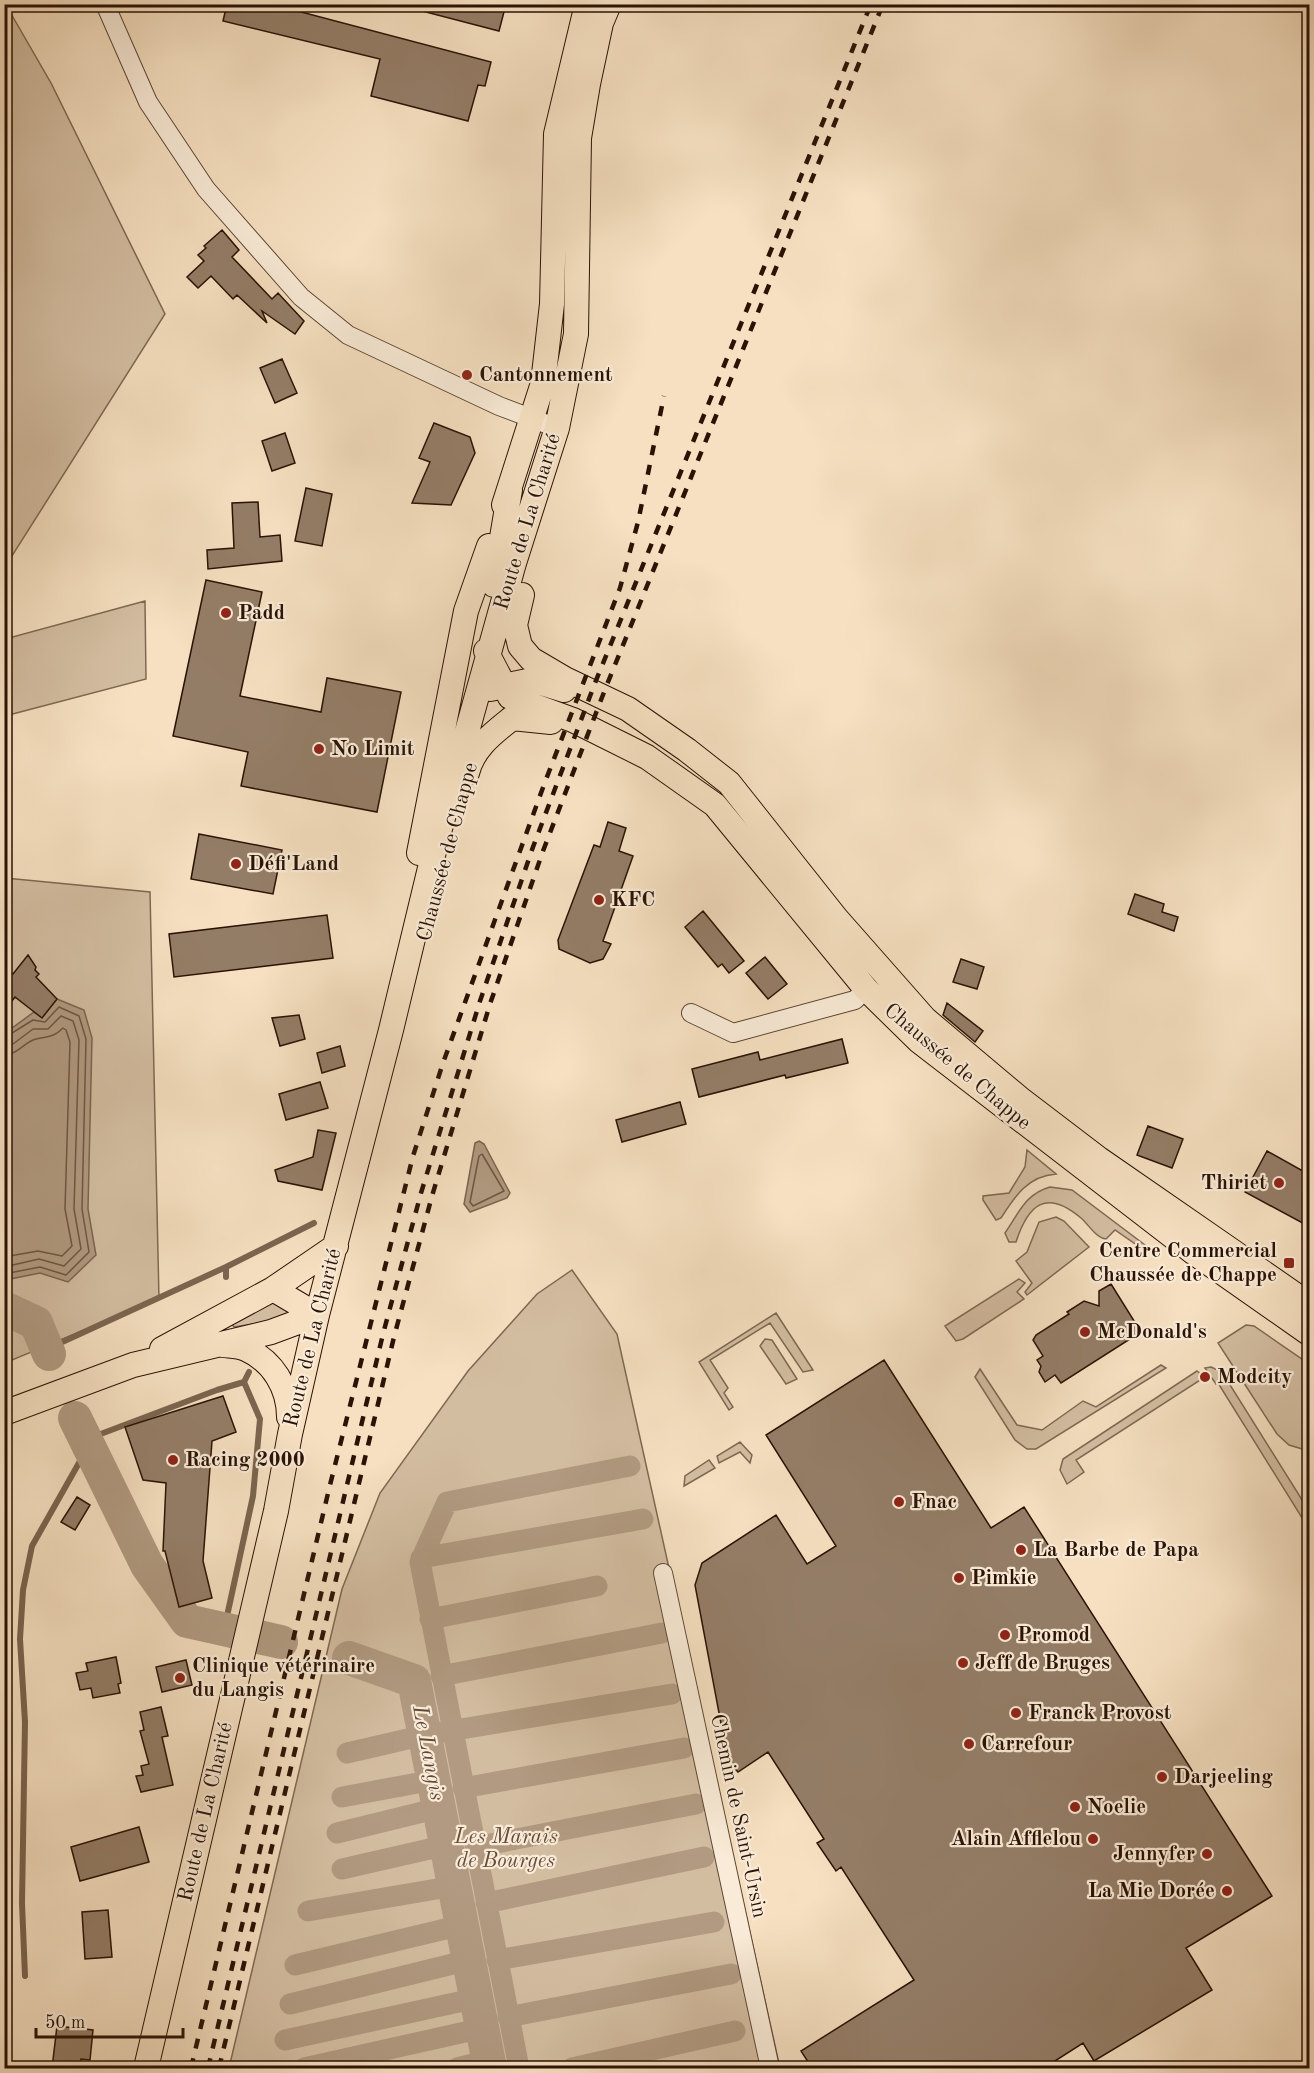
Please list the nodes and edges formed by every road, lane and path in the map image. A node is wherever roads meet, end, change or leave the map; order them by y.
1 (105, 4) edge
2 (587, 4) edge
3 (609, 4) edge
4 (533, 420) junction
5 (557, 428) junction
6 (510, 490) junction
7 (489, 657) junction
8 (504, 685) junction
9 (480, 692) junction
10 (442, 730) junction
11 (687, 750) junction
12 (647, 757) junction
13 (866, 989) junction
14 (691, 1013) dead end
15 (391, 1030) junction
16 (336, 1246) junction
17 (273, 1289) junction
18 (1310, 1305) edge
19 (317, 1315) junction
20 (1310, 1334) edge
21 (217, 1344) junction
22 (133, 1365) junction
23 (4, 1413) edge
24 (290, 1434) junction
25 (663, 1573) dead end
26 (146, 2068) edge
27 (770, 2068) edge

1 - 4 street
2 - 4 main road, Route de La Charité
3 - 5 main road, Route de La Charité
4 - 5 street
4 - 6 main road, Route de La Charité
5 - 7 main road, Route de La Charité
5 - 11 main road, Chaussée de Chappe
6 - 7 main road, Chaussée de Chappe
6 - 10 main road, Route de La Charité
7 - 8 main road, Chaussée de Chappe
7 - 9 main road, Route de La Charité
8 - 9 main road, Chaussée de Chappe
8 - 11 main road, Chaussée de Chappe
8 - 12 main road, Chaussée de Chappe
9 - 10 main road, Chaussée de Chappe
9 - 15 main road, Route de La Charité
10 - 15 main road, Route de La Charité
11 - 18 main road, Chaussée de Chappe
12 - 13 main road, Chaussée de Chappe
12 - 15 main road, Chaussée de Chappe
13 - 14 street
13 - 20 main road, Chaussée de Chappe
15 - 16 main road, Route de La Charité
16 - 17 main road
16 - 19 main road, Route de La Charité
17 - 19 main road
17 - 22 main road
19 - 21 main road
19 - 24 main road, Route de La Charité
21 - 22 main road
21 - 24 main road
22 - 23 main road
24 - 26 main road, Route de La Charité
25 - 27 street, Chemin de Saint-Ursin

